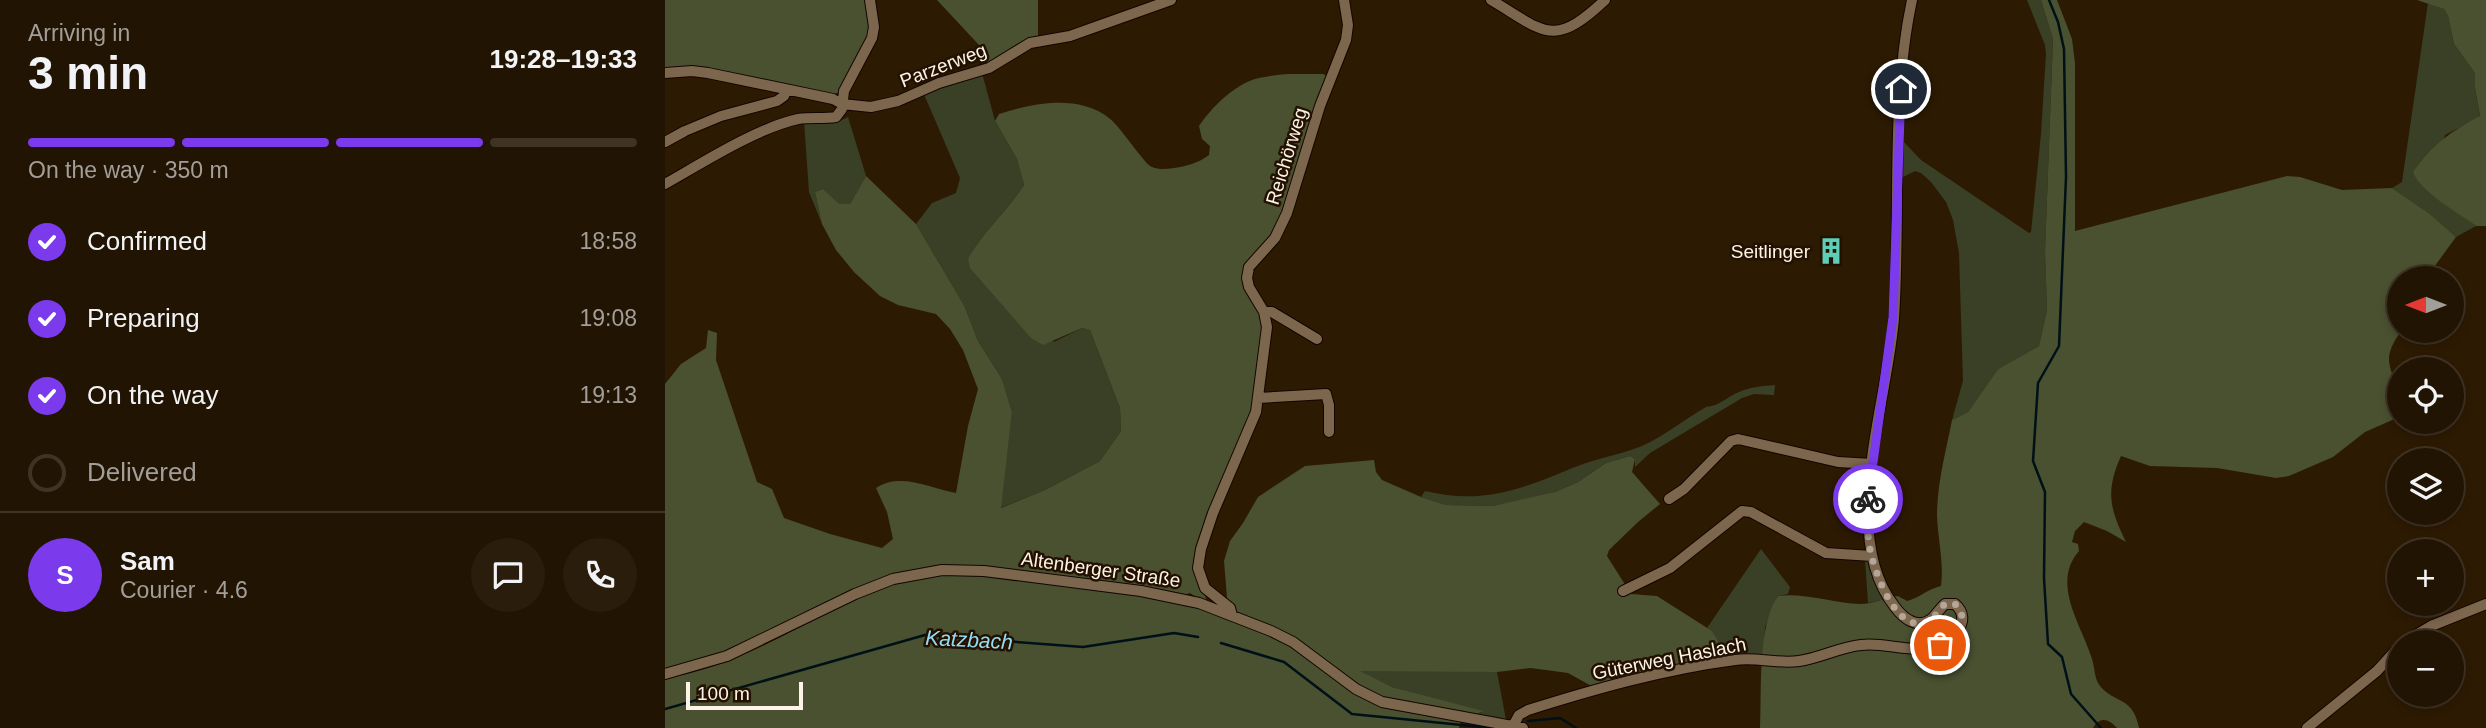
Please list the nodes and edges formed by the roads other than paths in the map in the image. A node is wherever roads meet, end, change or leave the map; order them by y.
1 (870, 0) edge
2 (1171, 0) edge
3 (1344, 0) edge
4 (1491, 0) edge
5 (1605, 0) edge
6 (1912, 0) edge
7 (665, 73) edge
8 (786, 90) junction
9 (842, 104) junction
10 (665, 142) edge
11 (665, 184) edge
12 (1264, 312) junction
13 (1317, 339) dead end
14 (1258, 398) junction
15 (1329, 432) dead end
16 (1872, 464) junction
17 (1669, 499) dead end
18 (1872, 556) junction
19 (1623, 592) dead end
20 (2486, 604) edge
21 (1232, 615) junction
22 (2424, 630) edge
23 (2387, 660) edge
24 (665, 674) edge
25 (1518, 727) edge
26 (2307, 728) edge

1 - 9 street
2 - 9 street, Parzerweg
3 - 12 street, Reichörweg
4 - 5 street
6 - 16 street, Güterweg Haslach
7 - 8 street, Parzerweg
8 - 9 street, Parzerweg
8 - 10 street
9 - 11 street
12 - 13 street
12 - 14 street, Reichörweg
14 - 15 street
14 - 21 street, Reichörweg
16 - 17 street
16 - 18 street, Güterweg Haslach
18 - 19 street
18 - 25 street, Güterweg Haslach
20 - 22 street
21 - 24 street, Altenberger Straße
21 - 25 street, Altenberger Straße
23 - 26 street

